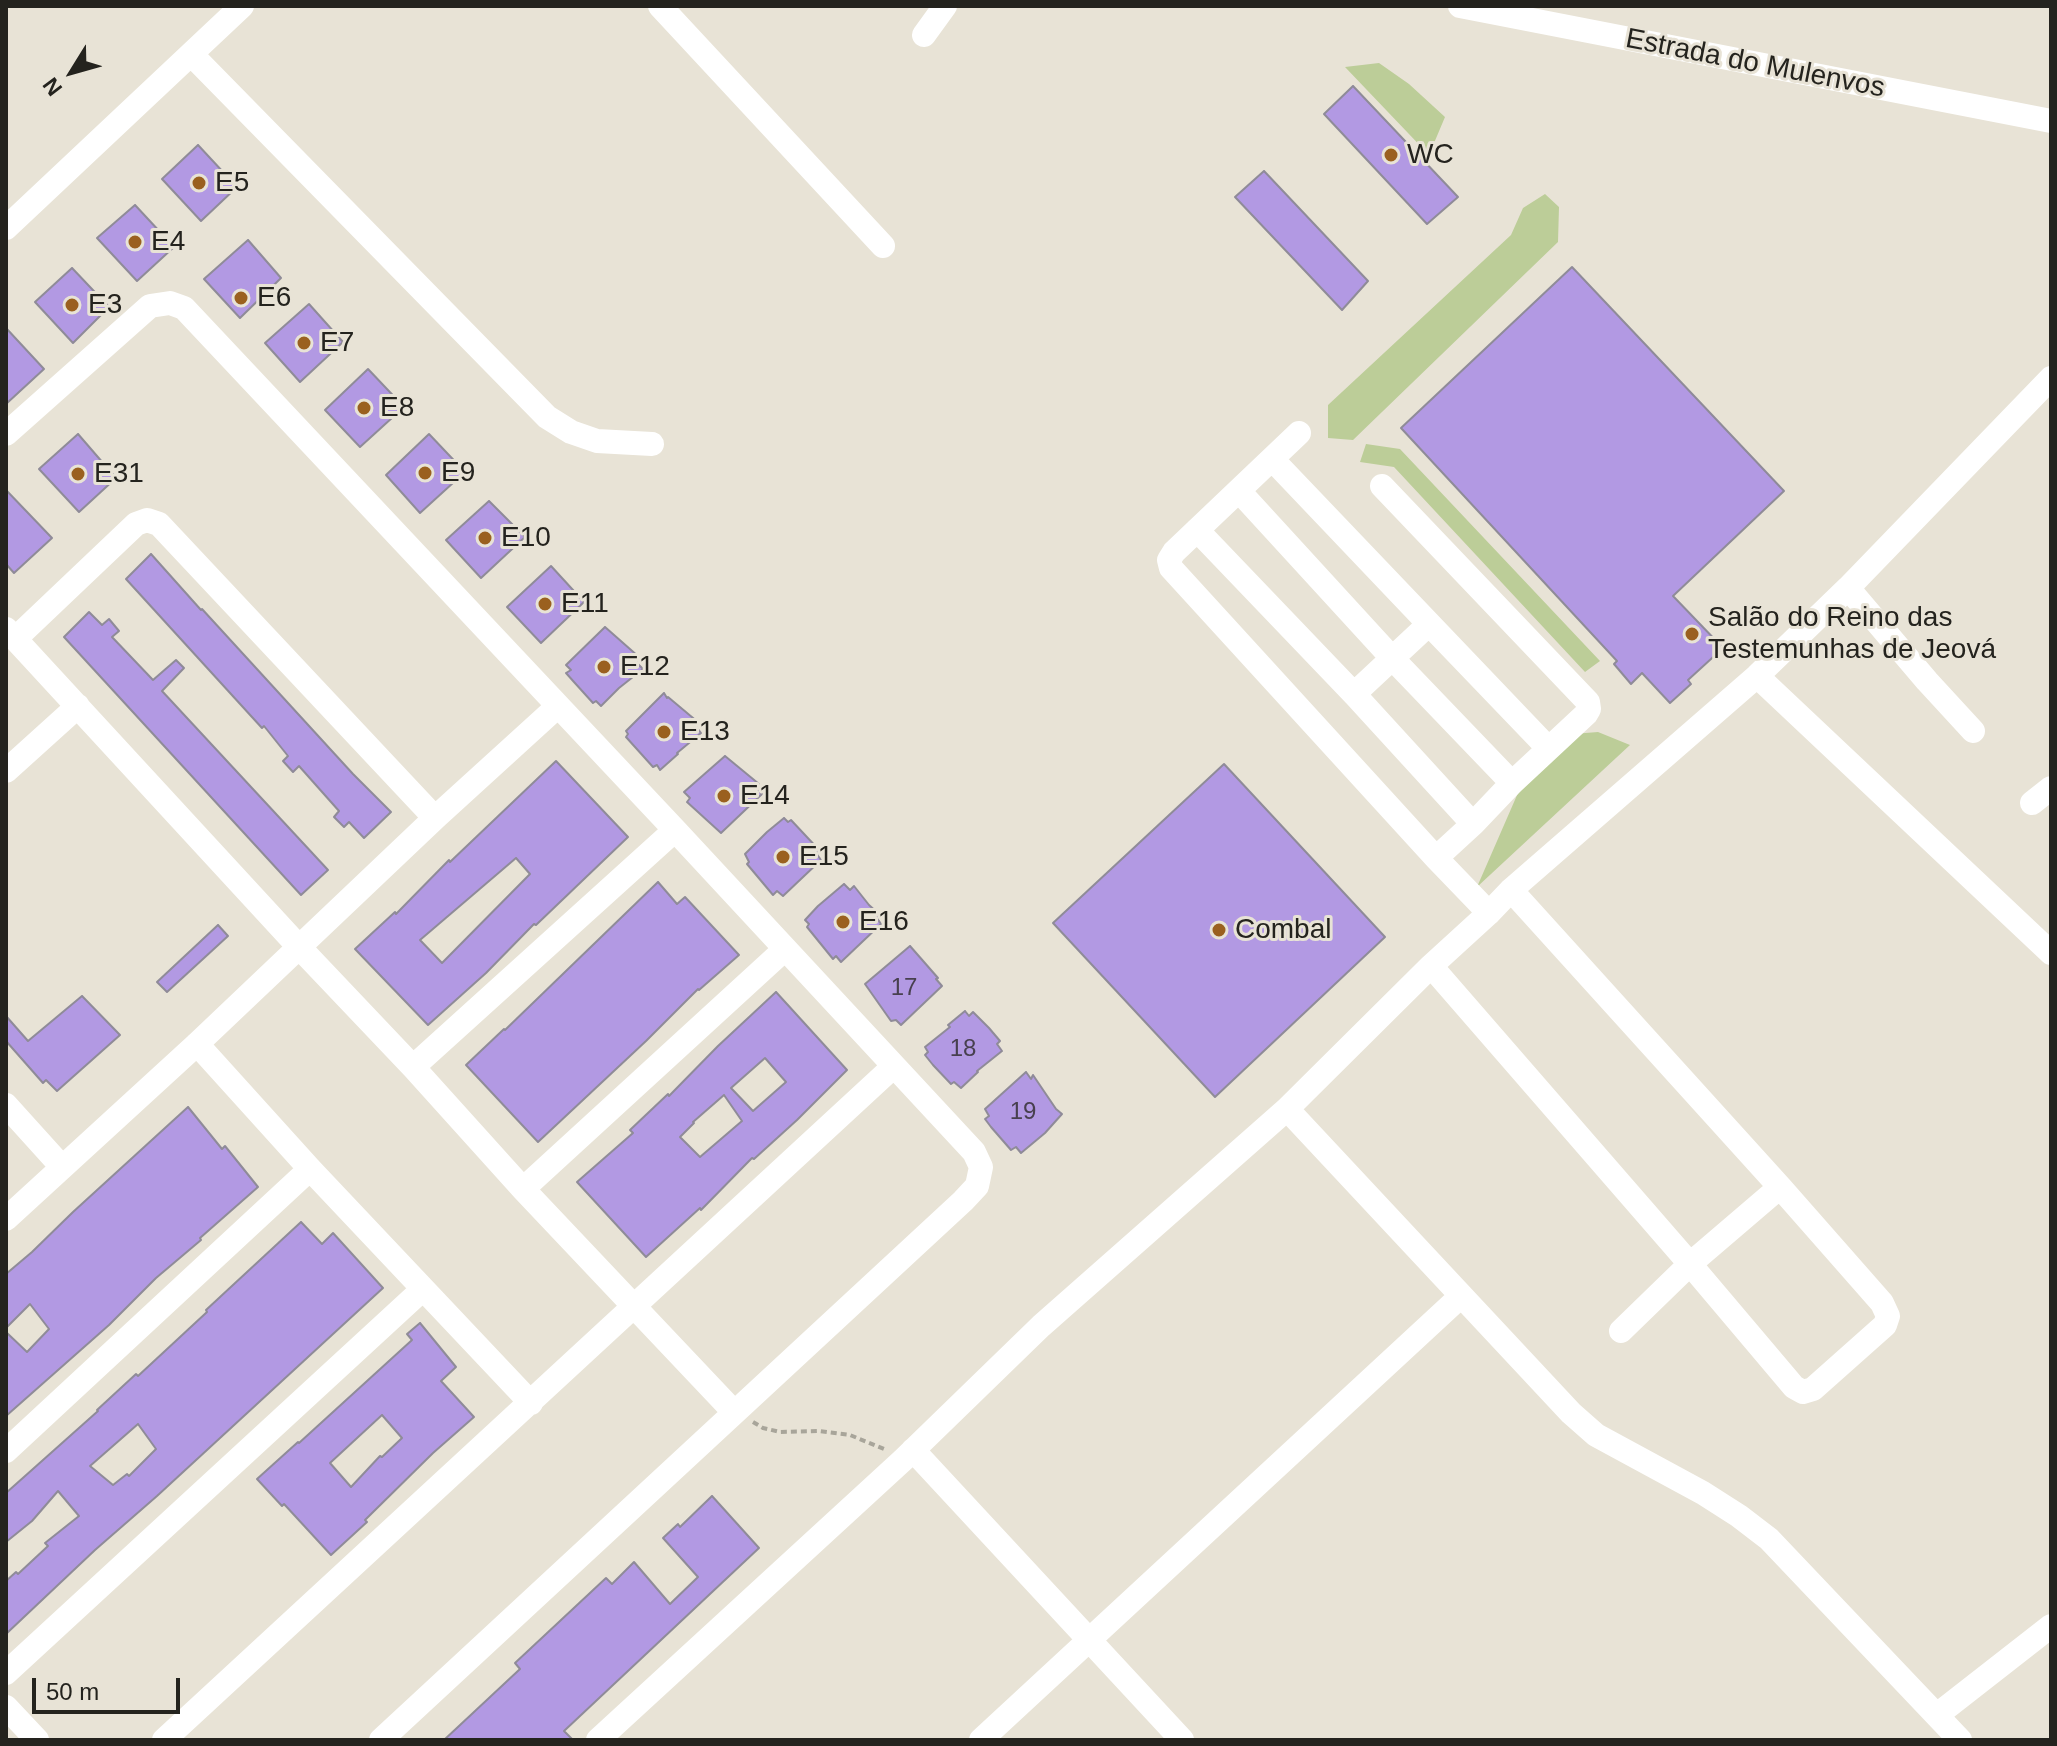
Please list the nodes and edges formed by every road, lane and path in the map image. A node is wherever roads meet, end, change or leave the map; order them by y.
1 (242, 6) edge
2 (660, 6) edge
3 (945, 6) edge
4 (1460, 6) edge
5 (924, 35) dead end
6 (191, 54) junction
7 (2051, 121) edge
8 (6, 228) edge
9 (883, 246) dead end
10 (2051, 378) edge
11 (1299, 433) dead end
12 (6, 434) edge
13 (652, 444) dead end
14 (1272, 459) junction
15 (1382, 486) dead end
16 (1239, 491) junction
17 (1197, 530) junction
18 (1848, 588) junction
19 (1429, 624) junction
20 (10, 634) edge
21 (1392, 658) junction
22 (1757, 676) junction
23 (1354, 694) junction
24 (78, 706) junction
25 (558, 706) junction
26 (1973, 731) dead end
27 (1548, 748) junction
28 (6, 771) edge
29 (1512, 783) junction
30 (435, 818) junction
31 (1473, 824) junction
32 (675, 830) junction
33 (1436, 858) junction
34 (1511, 890) junction
35 (1489, 913) junction
36 (300, 948) junction
37 (785, 949) junction
38 (2051, 953) edge
39 (1431, 966) junction
40 (197, 1044) junction
41 (894, 1066) junction
42 (413, 1067) junction
43 (6, 1105) edge
44 (1287, 1109) junction
45 (62, 1167) junction
46 (310, 1169) junction
47 (1780, 1187) junction
48 (523, 1189) junction
49 (6, 1219) edge
50 (1690, 1264) junction
51 (423, 1289) junction
52 (1461, 1296) junction
53 (633, 1306) junction
54 (1621, 1331) dead end
55 (531, 1403) junction
56 (734, 1412) junction
57 (6, 1451) edge
58 (908, 1455) junction
59 (2051, 1626) edge
60 (1088, 1639) junction
61 (6, 1673) edge
62 (6, 1707) edge
63 (1937, 1715) junction
64 (37, 1740) edge
65 (164, 1740) edge
66 (381, 1740) edge
67 (598, 1740) edge
68 (981, 1740) edge
69 (1182, 1740) edge
70 (1960, 1740) edge

1 - 6 street
2 - 9 street
3 - 5 street
4 - 7 street, Estrada do Mulenvos
6 - 8 street
6 - 13 street
10 - 18 street
11 - 14 street
12 - 25 street
14 - 16 street
14 - 19 street
14 - 27 street
15 - 27 street
16 - 17 street
16 - 21 street
17 - 23 street
17 - 33 street
18 - 22 street
18 - 26 street
19 - 21 street
19 - 27 street
20 - 24 street
20 - 30 street
21 - 23 street
21 - 29 street
22 - 34 street
22 - 38 street
23 - 31 street
24 - 28 street
24 - 36 street
25 - 30 street
25 - 32 street
27 - 29 street
29 - 31 street
30 - 36 street
31 - 33 street
32 - 37 street
32 - 42 street
33 - 35 street
34 - 35 street
34 - 47 street
35 - 39 street
36 - 40 street
36 - 42 street
37 - 41 street
37 - 48 street
39 - 44 street
39 - 50 street
40 - 45 street
40 - 46 street
41 - 53 street
41 - 56 street
42 - 48 street
43 - 45 street
44 - 52 street
44 - 58 street
45 - 49 street
46 - 51 street
46 - 57 street
47 - 50 street
47 - 50 street
48 - 53 street
50 - 54 street
51 - 55 street
51 - 61 street
52 - 60 street
52 - 63 street
53 - 55 street
53 - 56 street
55 - 65 street
56 - 58 path
56 - 66 street
58 - 60 street
58 - 67 street
59 - 63 street
60 - 68 street
60 - 69 street
62 - 64 street
63 - 70 street

